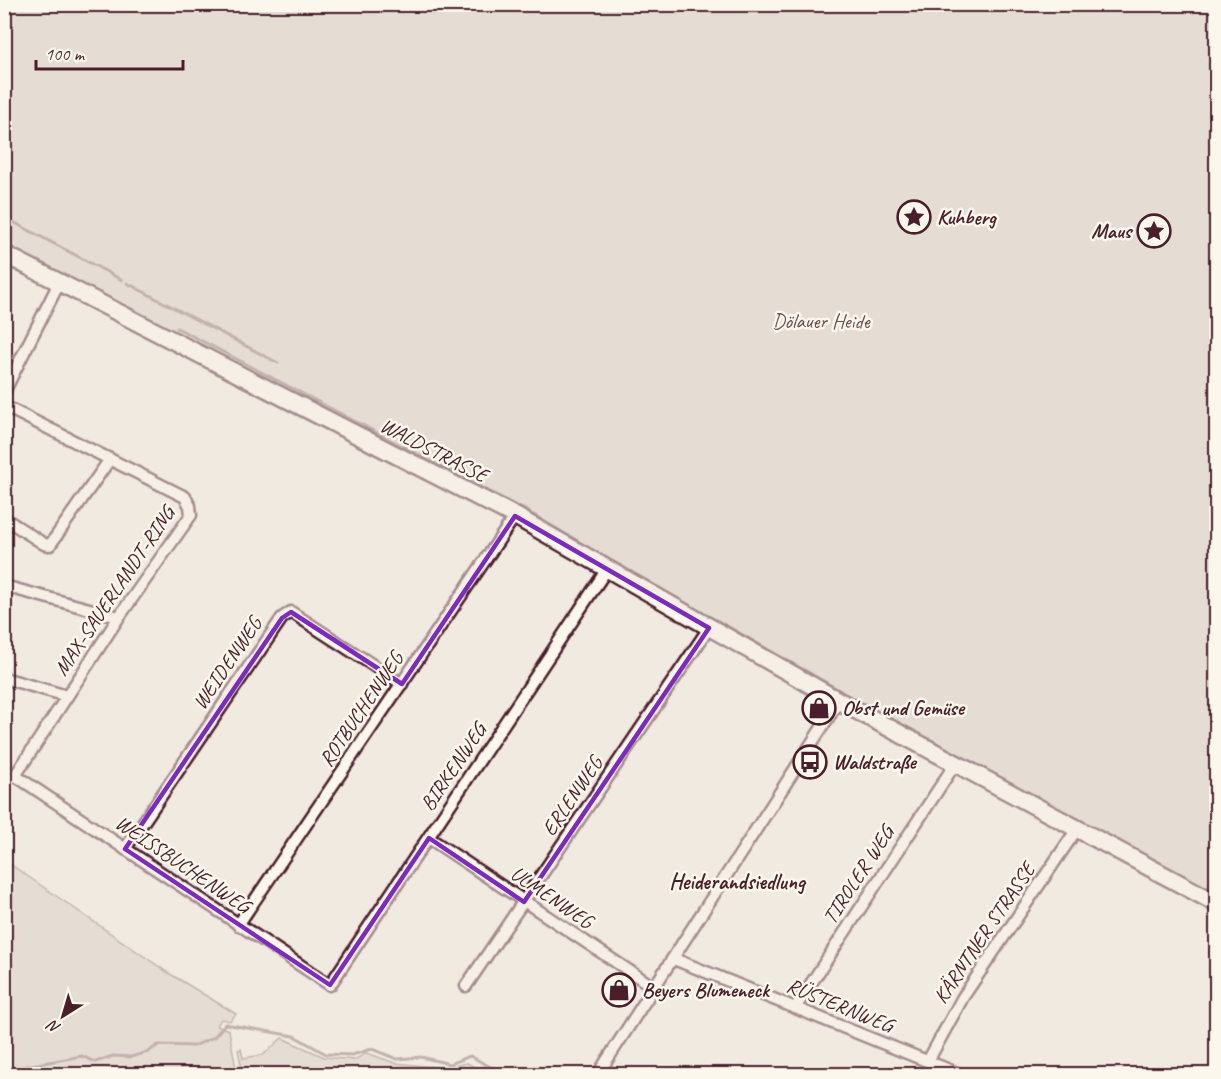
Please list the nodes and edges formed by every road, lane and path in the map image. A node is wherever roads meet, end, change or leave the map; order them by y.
1 (4, 254) edge
2 (59, 283) junction
3 (4, 392) edge
4 (4, 405) edge
5 (110, 459) junction
6 (515, 516) junction
7 (4, 518) edge
8 (607, 569) junction
9 (4, 586) edge
10 (119, 617) junction
11 (709, 628) junction
12 (4, 678) edge
13 (402, 684) junction
14 (67, 696) junction
15 (839, 701) junction
16 (955, 764) junction
17 (10, 776) edge
18 (1077, 829) junction
19 (429, 838) junction
20 (125, 849) junction
21 (524, 902) junction
22 (1216, 903) edge
23 (238, 924) junction
24 (674, 959) junction
25 (330, 986) joint
26 (466, 986) dead end
27 (655, 988) junction
28 (795, 1008) junction
29 (928, 1061) junction
30 (599, 1073) edge
31 (959, 1074) edge

1 - 2 main road, WALDSTRASSE
2 - 3 street
2 - 6 main road, WALDSTRASSE
4 - 5 street, MAX-SAUERLANDT-RING
5 - 7 street
5 - 10 street, MAX-SAUERLANDT-RING
6 - 8 main road, WALDSTRASSE
6 - 13 street, ROTBUCHENWEG
8 - 11 main road, WALDSTRASSE
8 - 19 street, BIRKENWEG
9 - 10 street
10 - 14 street, MAX-SAUERLANDT-RING
11 - 15 main road, WALDSTRASSE
11 - 21 street, ERLENWEG
12 - 14 street
13 - 20 street, WEIDENWEG
13 - 23 street, ROTBUCHENWEG
14 - 17 street, MAX-SAUERLANDT-RING
15 - 16 main road, WALDSTRASSE
15 - 24 street
16 - 18 main road, WALDSTRASSE
16 - 28 street, TIROLER WEG
17 - 20 street, WEISSBUCHENWEG
18 - 22 main road, WALDSTRASSE
18 - 29 street, KÄRNTNER STRASSE
19 - 21 street, ULMENWEG
19 - 25 street, BIRKENWEG
20 - 23 street, WEISSBUCHENWEG
21 - 26 street, ERLENWEG
21 - 27 street, ULMENWEG
23 - 25 street, WEISSBUCHENWEG
24 - 27 street
24 - 28 street, RÜSTERNWEG
27 - 30 street
28 - 29 street, RÜSTERNWEG
29 - 31 street, RÜSTERNWEG

